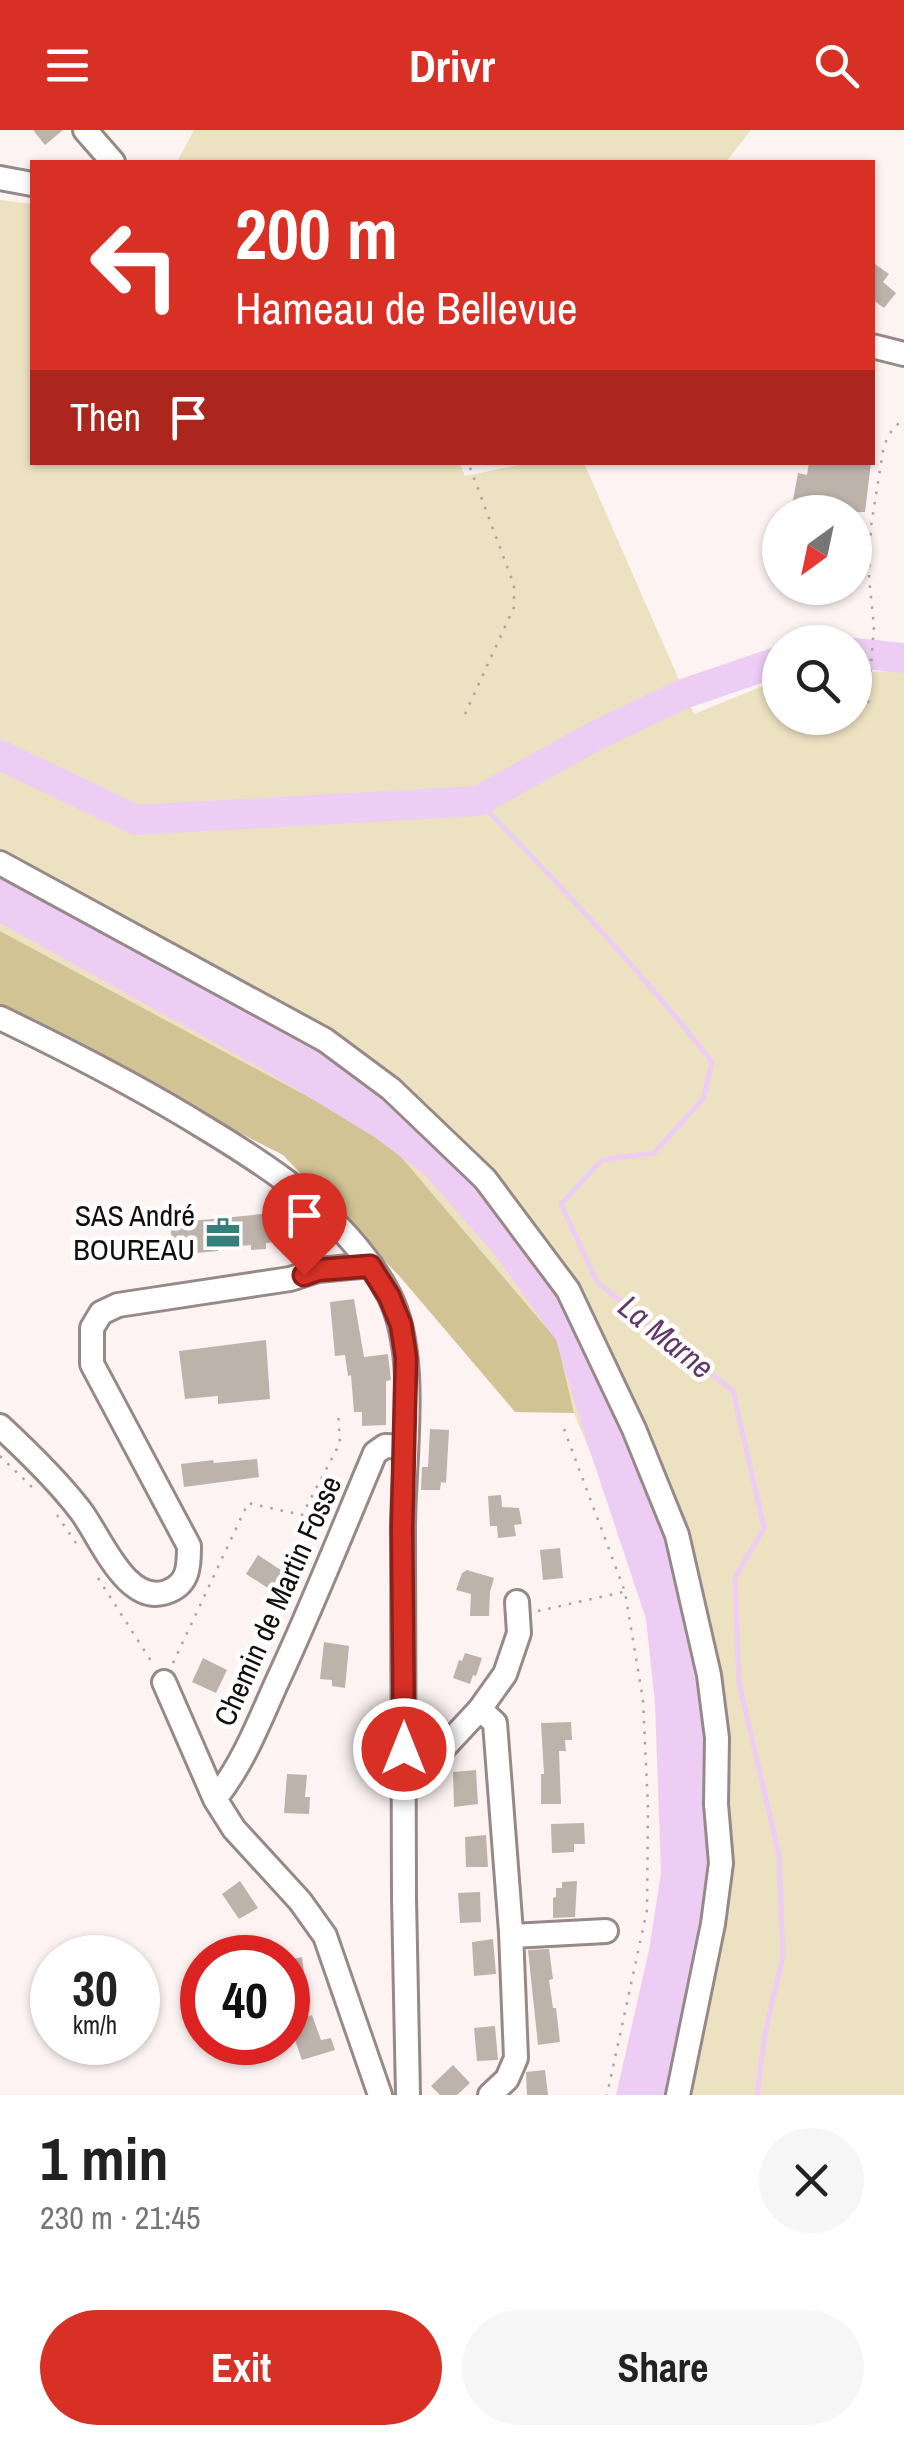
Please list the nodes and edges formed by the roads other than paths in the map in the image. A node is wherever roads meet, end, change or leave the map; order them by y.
1 (85, 130) edge
2 (109, 160) edge
3 (0, 178) edge
4 (30, 184) edge
5 (875, 347) edge
6 (904, 354) edge
7 (0, 863) edge
8 (0, 1018) edge
9 (370, 1266) junction
10 (0, 1426) edge
11 (406, 1447) junction
12 (517, 1609) road end
13 (164, 1682) road end
14 (480, 1709) junction
15 (404, 1776) junction
16 (215, 1799) junction
17 (606, 1930) dead end
18 (512, 1934) junction
19 (380, 2095) edge
20 (408, 2095) edge
21 (490, 2095) edge
22 (678, 2095) edge

1 - 2 street
3 - 4 street
5 - 6 street
7 - 22 street
8 - 9 street
9 - 10 street
9 - 11 street
11 - 15 street
11 - 16 street, Chemin de Martin Fosse
12 - 14 street
13 - 16 street
14 - 15 street
14 - 18 street
15 - 20 street
16 - 19 street
17 - 18 street
18 - 21 street

